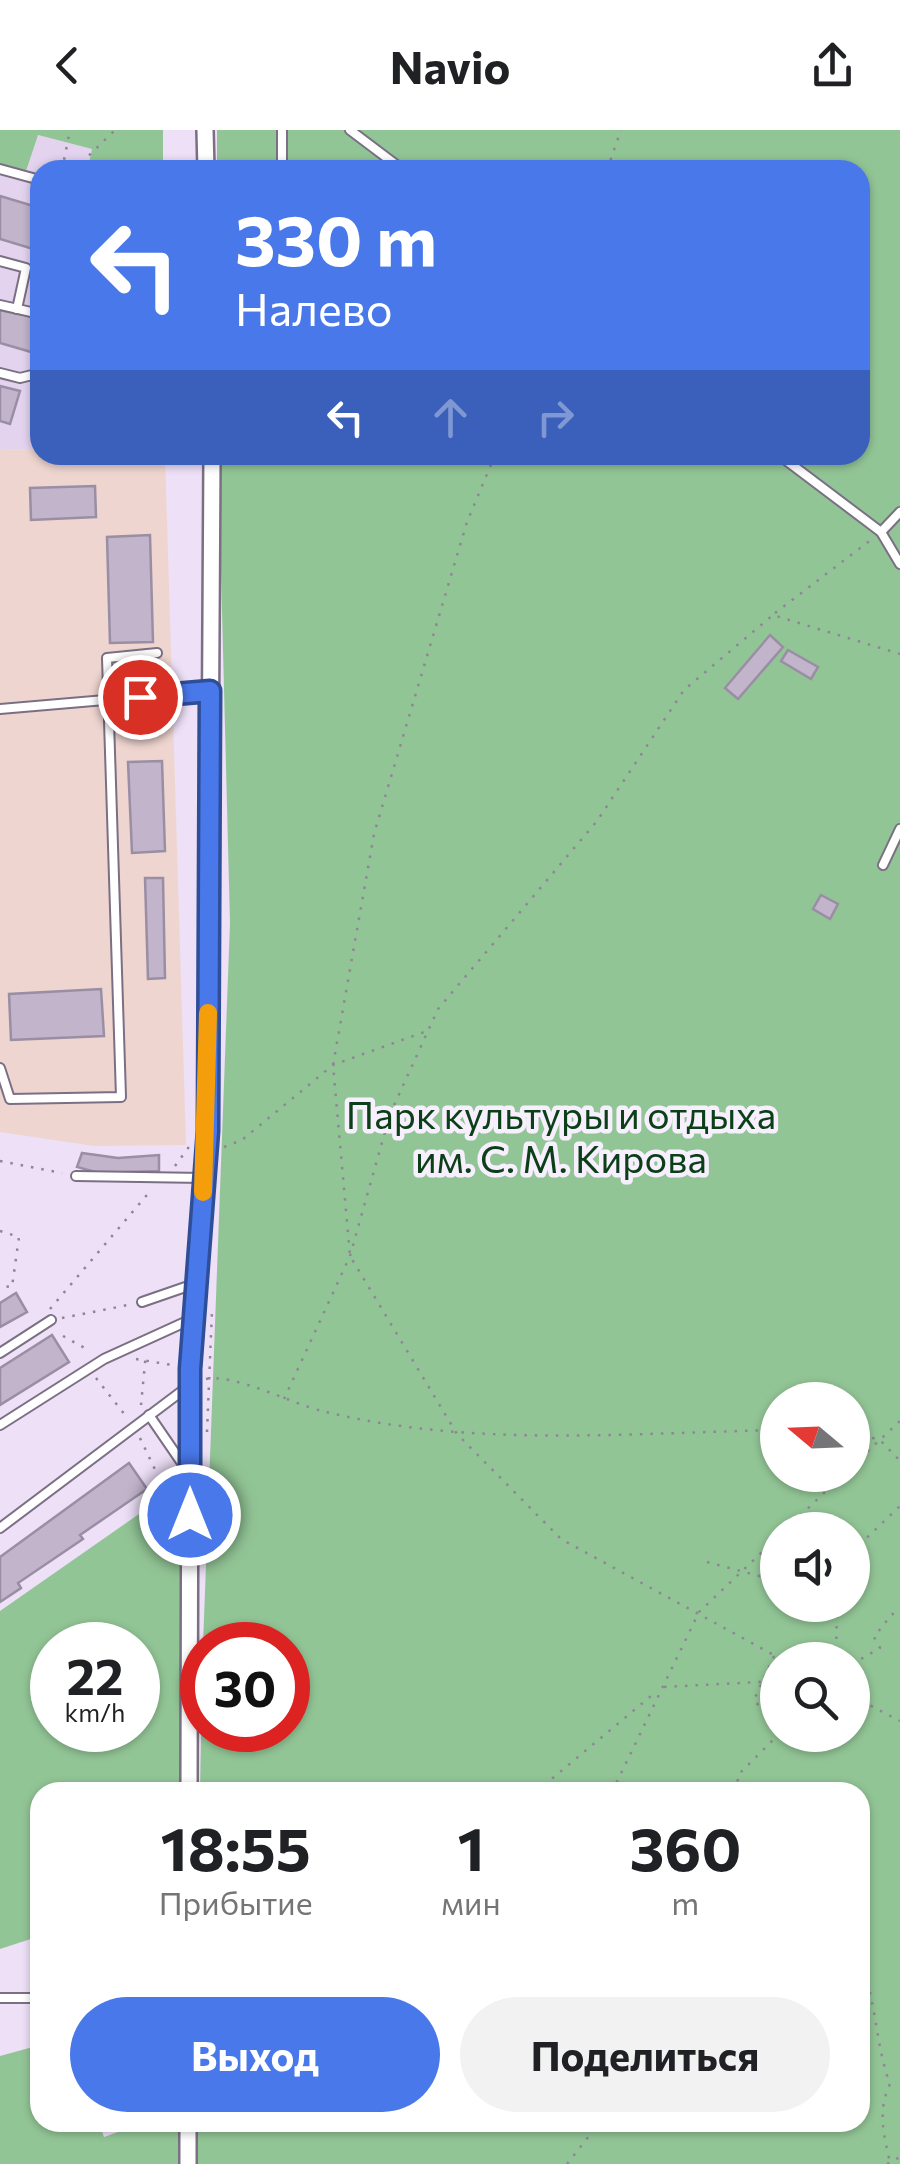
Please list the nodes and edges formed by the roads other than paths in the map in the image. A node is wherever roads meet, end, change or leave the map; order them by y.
1 (206, 130) edge
2 (282, 130) edge
3 (350, 130) edge
4 (206, 160) edge
5 (282, 160) edge
6 (390, 160) edge
7 (0, 169) edge
8 (30, 177) edge
9 (0, 260) edge
10 (0, 305) edge
11 (17, 309) junction
12 (30, 312) edge
13 (0, 372) edge
14 (30, 376) edge
15 (212, 465) edge
16 (792, 465) edge
17 (900, 512) edge
18 (881, 532) junction
19 (900, 564) edge
20 (157, 652) dead end
21 (210, 691) junction
22 (108, 700) junction
23 (0, 710) edge
24 (900, 829) edge
25 (884, 865) dead end
26 (0, 1068) edge
27 (76, 1176) road end
28 (204, 1178) junction
29 (196, 1284) junction
30 (142, 1302) road end
31 (48, 1317) road end
32 (194, 1318) junction
33 (0, 1352) edge
34 (190, 1385) junction
35 (149, 1415) junction
36 (0, 1425) edge
37 (190, 1475) junction
38 (0, 1528) edge
39 (189, 1782) edge
40 (0, 1998) edge
41 (30, 1998) edge
42 (188, 2132) edge
43 (188, 2164) edge

1 - 4 street
2 - 5 lane
3 - 6 lane
7 - 8 lane
9 - 11 lane
10 - 11 lane
11 - 12 lane
13 - 14 lane
15 - 21 street
16 - 18 lane
17 - 18 lane
18 - 19 lane
20 - 22 lane
21 - 22 lane
21 - 28 street
22 - 23 lane
22 - 26 lane
24 - 25 lane
27 - 28 lane
28 - 29 street
29 - 30 lane
29 - 32 street
31 - 33 lane
32 - 34 street
32 - 36 lane
34 - 35 lane
34 - 37 street
35 - 37 lane
35 - 38 lane
37 - 39 street
40 - 41 lane
42 - 43 street

